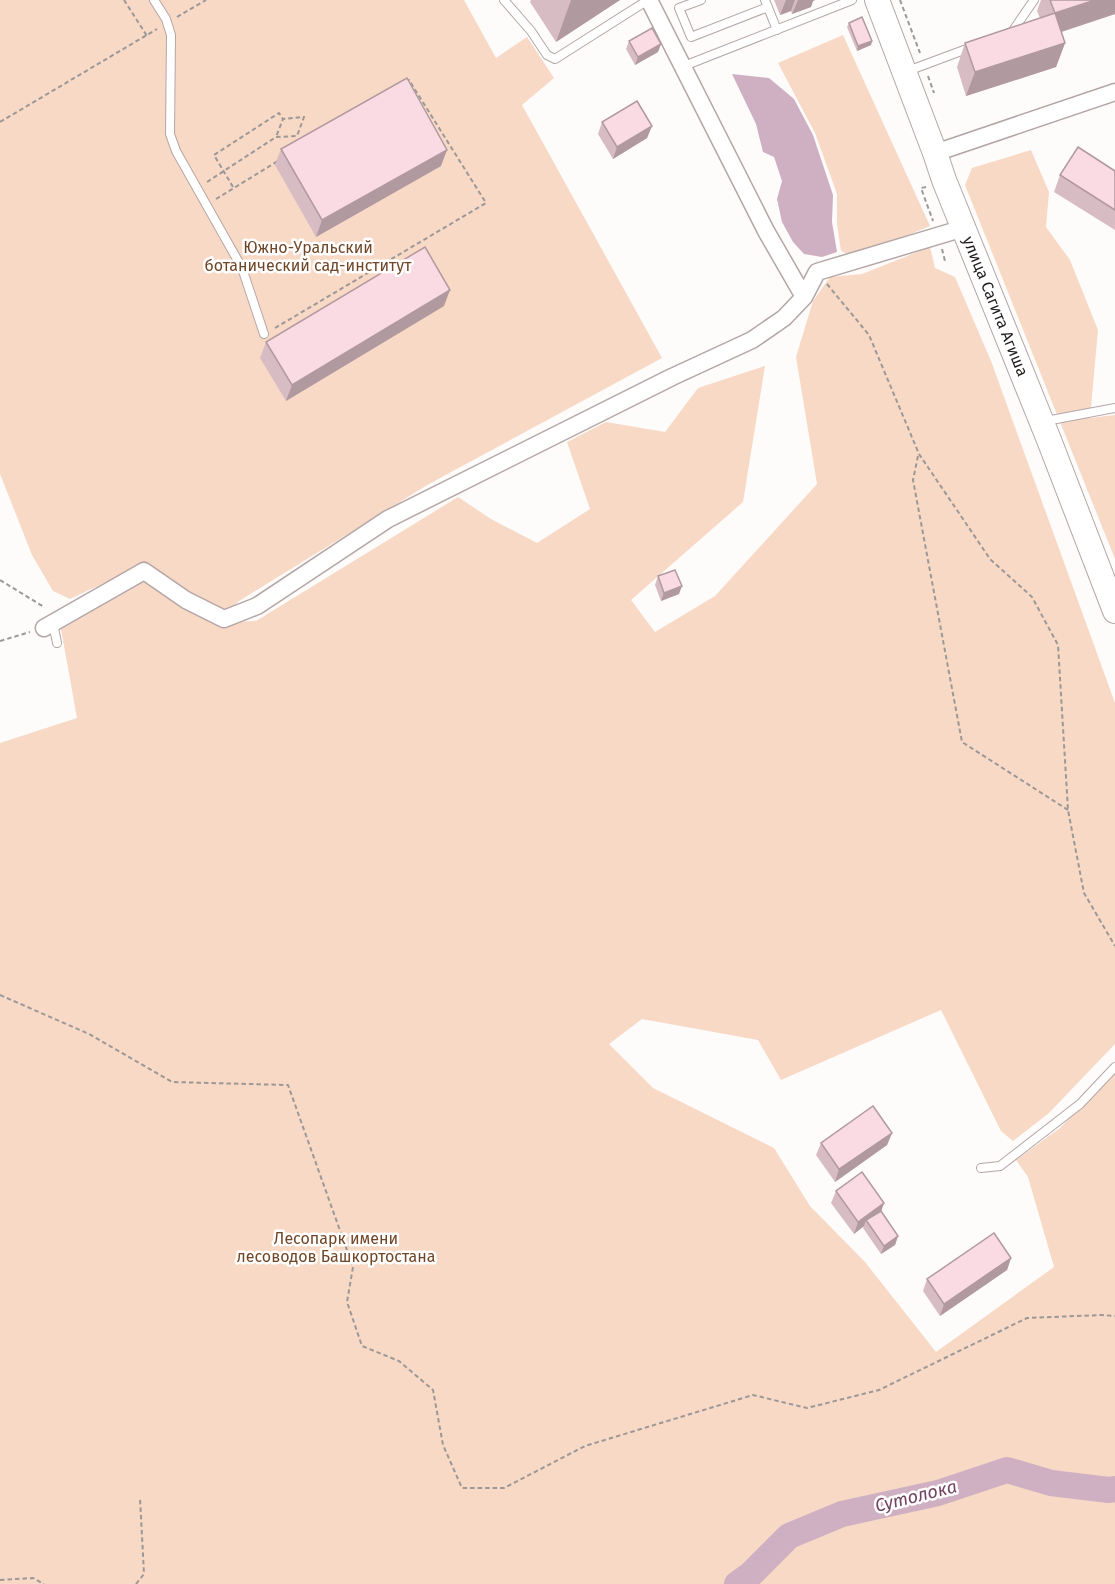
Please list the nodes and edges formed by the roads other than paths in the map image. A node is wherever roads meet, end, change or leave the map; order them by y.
1 (154, 0) edge
2 (504, 0) edge
3 (648, 0) edge
4 (701, 0) edge
5 (852, 0) edge
6 (877, 0) edge
7 (1034, 0) edge
8 (838, 3) edge
9 (766, 4) edge
10 (777, 30) junction
11 (1001, 36) edge
12 (980, 44) edge
13 (684, 66) junction
14 (906, 72) junction
15 (1115, 92) edge
16 (935, 153) junction
17 (964, 228) junction
18 (804, 297) junction
19 (264, 334) road end
20 (1115, 408) edge
21 (1051, 420) dead end
22 (1115, 611) edge
23 (49, 625) joint
24 (57, 643) dead end
25 (1115, 1067) edge
26 (981, 1168) dead end

1 - 19 lane
2 - 3 lane
3 - 13 street
4 - 9 lane
5 - 8 lane
6 - 14 main road, улица Сагита Агиша
7 - 11 lane
8 - 10 lane
9 - 10 lane
10 - 13 lane
12 - 14 lane
13 - 18 street
14 - 16 main road, улица Сагита Агиша
15 - 16 street
16 - 17 main road, улица Сагита Агиша
17 - 18 street
17 - 22 main road, улица Сагита Агиша
18 - 23 street
20 - 21 lane
23 - 24 lane
25 - 26 lane

